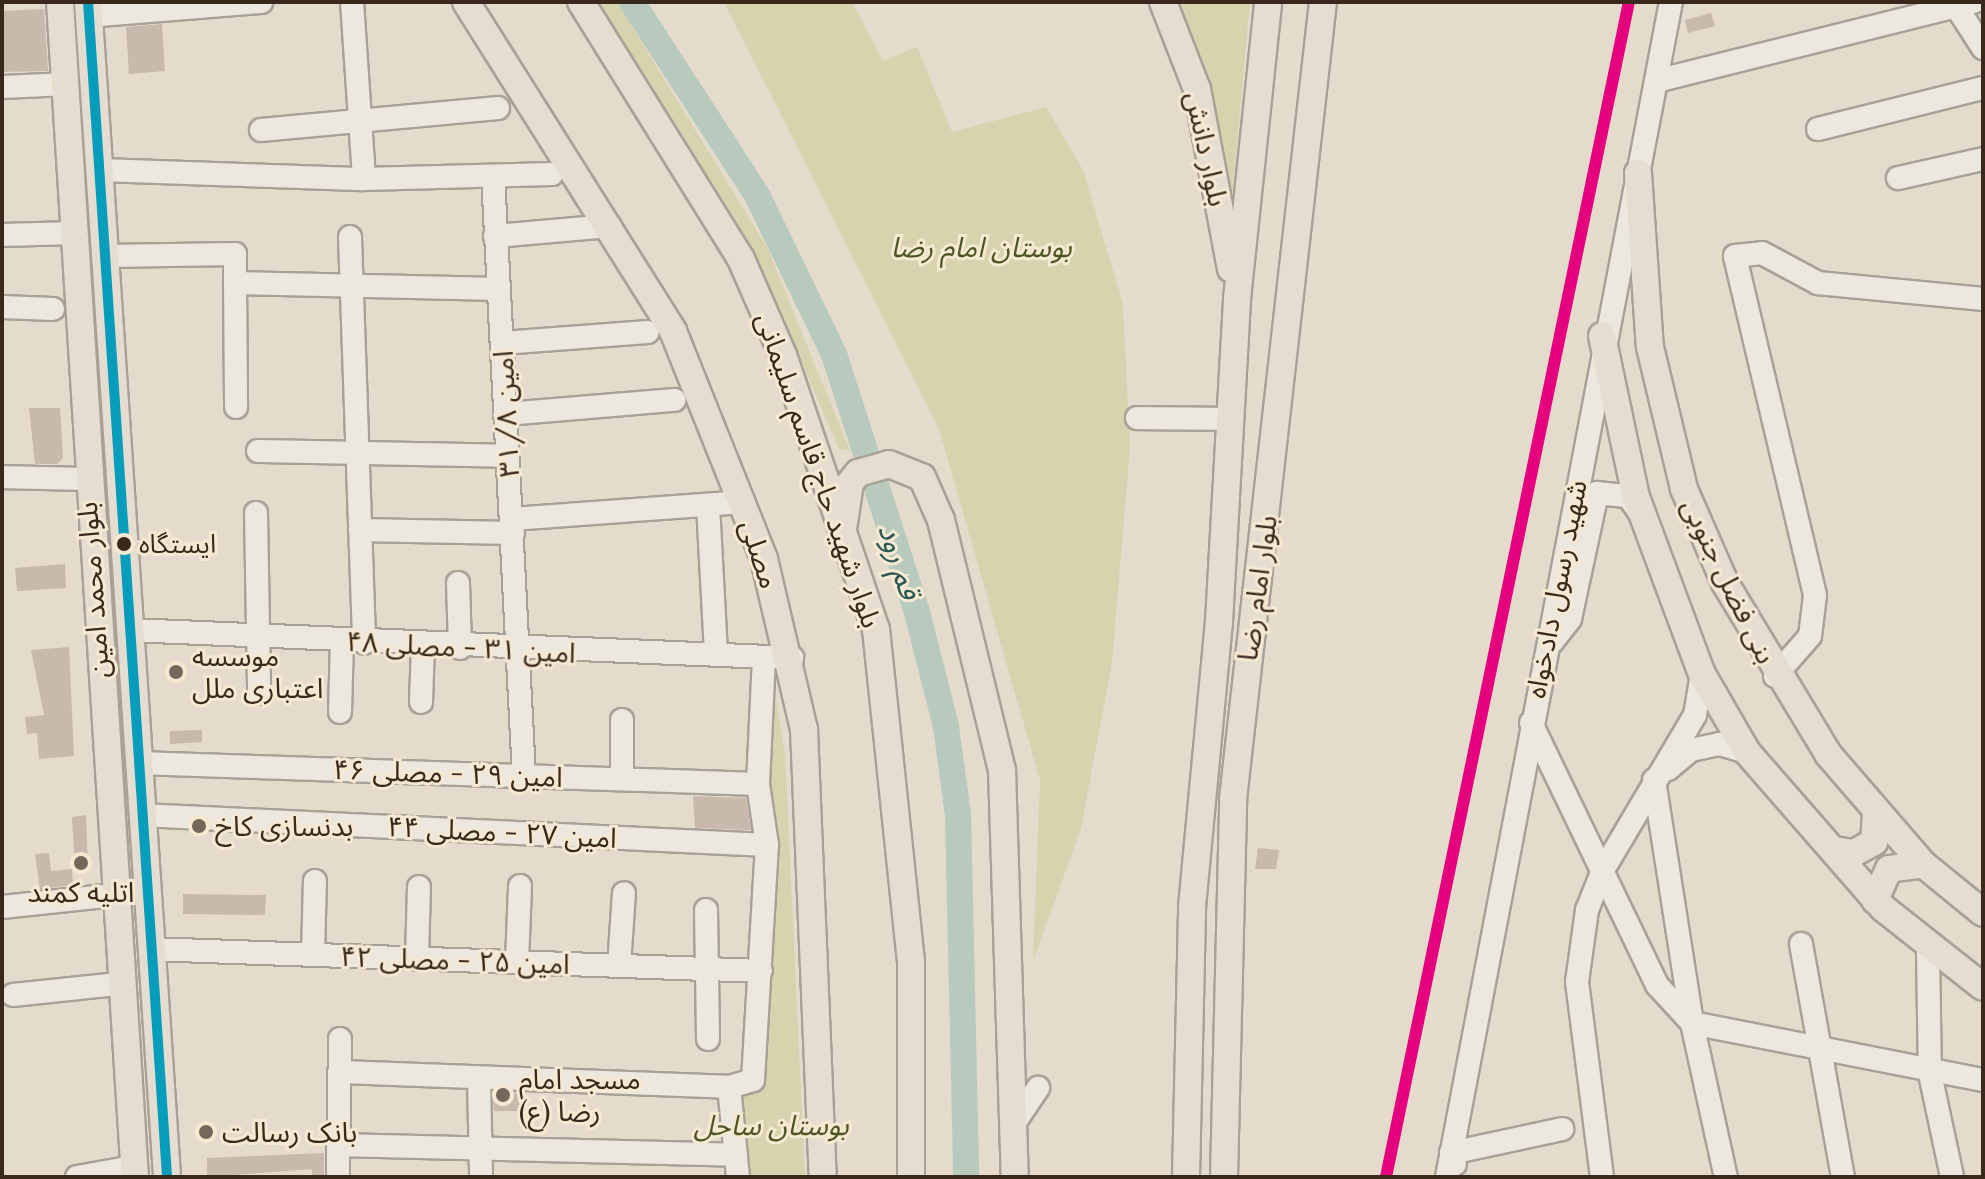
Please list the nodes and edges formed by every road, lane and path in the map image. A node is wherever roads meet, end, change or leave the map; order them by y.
1 (60, 2) edge
2 (261, 2) edge
3 (352, 2) edge
4 (466, 2) edge
5 (581, 2) edge
6 (1163, 2) edge
7 (1268, 2) edge
8 (1323, 2) edge
9 (1671, 2) edge
10 (1965, 4) edge
11 (88, 9) edge
12 (1983, 48) edge
13 (1656, 81) junction
14 (66, 84) junction
15 (2, 87) edge
16 (1983, 88) edge
17 (498, 108) dead end
18 (359, 120) junction
19 (1818, 129) dead end
20 (261, 130) dead end
21 (1983, 159) edge
22 (101, 170) junction
23 (1638, 173) junction
24 (552, 174) dead end
25 (493, 176) junction
26 (1898, 178) dead end
27 (364, 179) junction
28 (610, 226) junction
29 (75, 233) junction
30 (2, 235) edge
31 (495, 236) junction
32 (350, 237) dead end
33 (106, 256) junction
34 (235, 283) junction
35 (351, 286) junction
36 (499, 289) junction
37 (1237, 299) junction
38 (1983, 299) edge
39 (2, 307) edge
40 (53, 309) dead end
41 (648, 332) dead end
42 (1602, 336) junction
43 (502, 343) junction
44 (674, 400) dead end
45 (236, 407) dead end
46 (506, 414) junction
47 (802, 416) junction
48 (1137, 418) dead end
49 (1229, 419) junction
50 (258, 451) dead end
51 (357, 451) junction
52 (508, 456) junction
53 (858, 473) junction
54 (2, 477) edge
55 (86, 479) junction
56 (743, 502) junction
57 (708, 505) junction
58 (256, 513) dead end
59 (1643, 518) junction
60 (512, 526) junction
61 (360, 530) junction
62 (846, 543) junction
63 (458, 583) dead end
64 (130, 630) junction
65 (263, 636) junction
66 (353, 642) junction
67 (423, 646) junction
68 (1549, 647) junction
69 (460, 648) junction
70 (520, 651) junction
71 (716, 655) junction
72 (764, 657) junction
73 (792, 658) junction
74 (1702, 674) junction
75 (1775, 676) junction
76 (259, 693) dead end
77 (421, 702) dead end
78 (340, 712) dead end
79 (622, 720) dead end
80 (1531, 723) junction
81 (1747, 752) junction
82 (138, 763) junction
83 (524, 776) junction
84 (622, 779) junction
85 (1654, 780) junction
86 (758, 784) junction
87 (1876, 812) junction
88 (141, 815) junction
89 (767, 845) junction
90 (1834, 850) junction
91 (1923, 864) junction
92 (1603, 870) junction
93 (315, 881) dead end
94 (520, 886) dead end
95 (419, 887) dead end
96 (147, 891) junction
97 (624, 893) dead end
98 (114, 895) junction
99 (1875, 900) junction
100 (2, 907) edge
101 (706, 910) dead end
102 (1983, 913) edge
103 (1801, 944) dead end
104 (150, 949) junction
105 (1928, 951) junction
106 (313, 955) junction
107 (417, 958) junction
108 (517, 962) junction
109 (619, 966) junction
110 (705, 969) junction
111 (761, 971) junction
112 (118, 984) junction
113 (1983, 987) edge
114 (13, 995) dead end
115 (1692, 1023) junction
116 (340, 1039) dead end
117 (708, 1039) dead end
118 (1823, 1053) junction
119 (340, 1072) junction
120 (1930, 1074) junction
121 (479, 1078) junction
122 (1983, 1080) edge
123 (729, 1087) junction
124 (1038, 1088) dead end
125 (1013, 1125) junction
126 (1562, 1129) dead end
127 (339, 1145) junction
128 (481, 1148) junction
129 (1451, 1153) junction
130 (737, 1166) edge
131 (134, 1172) edge
132 (77, 1177) edge
133 (167, 1177) edge
134 (338, 1177) edge
135 (481, 1177) edge
136 (823, 1177) edge
137 (911, 1177) edge
138 (1015, 1177) edge
139 (1186, 1177) edge
140 (1224, 1177) edge
141 (1447, 1177) edge
142 (1458, 1177) edge
143 (1602, 1177) edge
144 (1726, 1177) edge
145 (1843, 1177) edge
146 (1952, 1177) edge

1 - 14 main road, بلوار محمد امین
2 - 11 street
3 - 18 street
4 - 28 main road, مصلی
5 - 47 main road, بلوار شهید حاج قاسم سلیمانی
6 - 37 main road, بلوار دانش
7 - 37 main road, بلوار امام رضا
8 - 140 main road, بلوار امام رضا
9 - 13 street, شهید رسول دادخواه
10 - 12 street
10 - 13 street
11 - 22 main road, بلوار محمد امین
13 - 23 street, شهید رسول دادخواه
14 - 15 street
14 - 29 main road, بلوار محمد امین
16 - 19 street
17 - 18 street
18 - 20 street
18 - 27 street
21 - 26 street
22 - 27 street
22 - 33 main road, بلوار محمد امین
23 - 42 street, شهید رسول دادخواه
23 - 75 main road, بنی فضل جنوبی
24 - 25 street
25 - 27 street
25 - 31 street, امین ۳۱/۸
28 - 31 street
28 - 56 main road, مصلی
29 - 30 street
29 - 55 main road, بلوار محمد امین
31 - 36 street, امین ۳۱/۸
32 - 35 street
33 - 34 street
33 - 64 main road, بلوار محمد امین
34 - 35 street
34 - 45 street
35 - 36 street
35 - 51 street
36 - 43 street, امین ۳۱/۸
37 - 49 main road, بلوار امام رضا
38 - 75 street
39 - 40 street
41 - 43 street
42 - 59 main road, بنی فضل جنوبی
42 - 68 street, شهید رسول دادخواه
43 - 46 street, امین ۳۱/۸
44 - 46 street
46 - 52 street, امین ۳۱/۸
47 - 53 main road
47 - 62 main road, بلوار شهید حاج قاسم سلیمانی
48 - 49 street
49 - 139 main road, بلوار امام رضا
50 - 51 street
51 - 52 street
51 - 61 street
52 - 60 street, امین ۳۱/۸
53 - 62 main road
53 - 125 main road
54 - 55 street
55 - 98 main road, بلوار محمد امین
56 - 57 street
56 - 73 main road, مصلی
57 - 60 street
57 - 71 street
58 - 65 street
59 - 68 street
59 - 74 main road, بنی فضل جنوبی
60 - 61 street
60 - 70 street, امین ۳۱/۸
61 - 66 street
62 - 137 main road, بلوار شهید حاج قاسم سلیمانی
63 - 69 street
64 - 65 street, امین ۳۱ - مصلی ۴۸
64 - 82 main road, بلوار محمد امین
65 - 66 street, امین ۳۱ - مصلی ۴۸
65 - 76 street
66 - 67 street, امین ۳۱ - مصلی ۴۸
66 - 78 street
67 - 69 street, امین ۳۱ - مصلی ۴۸
67 - 77 street
68 - 80 street, شهید رسول دادخواه
69 - 70 street, امین ۳۱ - مصلی ۴۸
70 - 71 street, امین ۳۱ - مصلی ۴۸
70 - 83 street, امین ۳۱/۸
71 - 72 street, امین ۳۱ - مصلی ۴۸
72 - 73 street, امین ۳۱ - مصلی ۴۸
72 - 86 street
73 - 136 main road, مصلی
74 - 81 main road, بنی فضل جنوبی
74 - 85 street
75 - 87 main road, بنی فضل جنوبی
79 - 84 street
80 - 92 street
80 - 129 street, شهید رسول دادخواه
81 - 85 street
81 - 90 main road, بنی فضل جنوبی
82 - 83 street, امین ۲۹ - مصلی ۴۶
82 - 88 main road, بلوار محمد امین
83 - 84 street, امین ۲۹ - مصلی ۴۶
84 - 86 street, امین ۲۹ - مصلی ۴۶
85 - 92 street
85 - 115 street
86 - 89 street
87 - 90 main road
87 - 91 main road, بنی فضل جنوبی
88 - 89 street, امین ۲۷ - مصلی ۴۴
88 - 96 main road, بلوار محمد امین
89 - 111 street
90 - 99 main road, بنی فضل جنوبی
91 - 99 main road
91 - 102 main road, بنی فضل جنوبی
92 - 115 street
92 - 143 street
93 - 106 street
94 - 108 street
95 - 107 street
96 - 98 main road
96 - 104 main road, بلوار محمد امین
97 - 109 street
98 - 100 street
98 - 112 main road, بلوار محمد امین
99 - 105 main road, بنی فضل جنوبی
101 - 110 street
103 - 118 street
104 - 106 street, امین ۲۵ - مصلی ۴۲
104 - 133 main road, بلوار محمد امین
105 - 113 main road, بنی فضل جنوبی
105 - 120 street
106 - 107 street, امین ۲۵ - مصلی ۴۲
107 - 108 street, امین ۲۵ - مصلی ۴۲
108 - 109 street, امین ۲۵ - مصلی ۴۲
109 - 110 street, امین ۲۵ - مصلی ۴۲
110 - 111 street, امین ۲۵ - مصلی ۴۲
110 - 117 street
111 - 123 street
112 - 114 street
112 - 131 main road, بلوار محمد امین
115 - 118 street
115 - 144 street
116 - 119 street
118 - 120 street
118 - 145 street
119 - 121 street
119 - 127 street
120 - 122 street
120 - 146 street
121 - 123 street
121 - 128 street
123 - 130 street
124 - 125 street
125 - 138 main road
126 - 129 street
127 - 128 street
127 - 134 street
128 - 130 street
128 - 135 street
129 - 141 street, شهید رسول دادخواه
129 - 142 street
131 - 132 street

